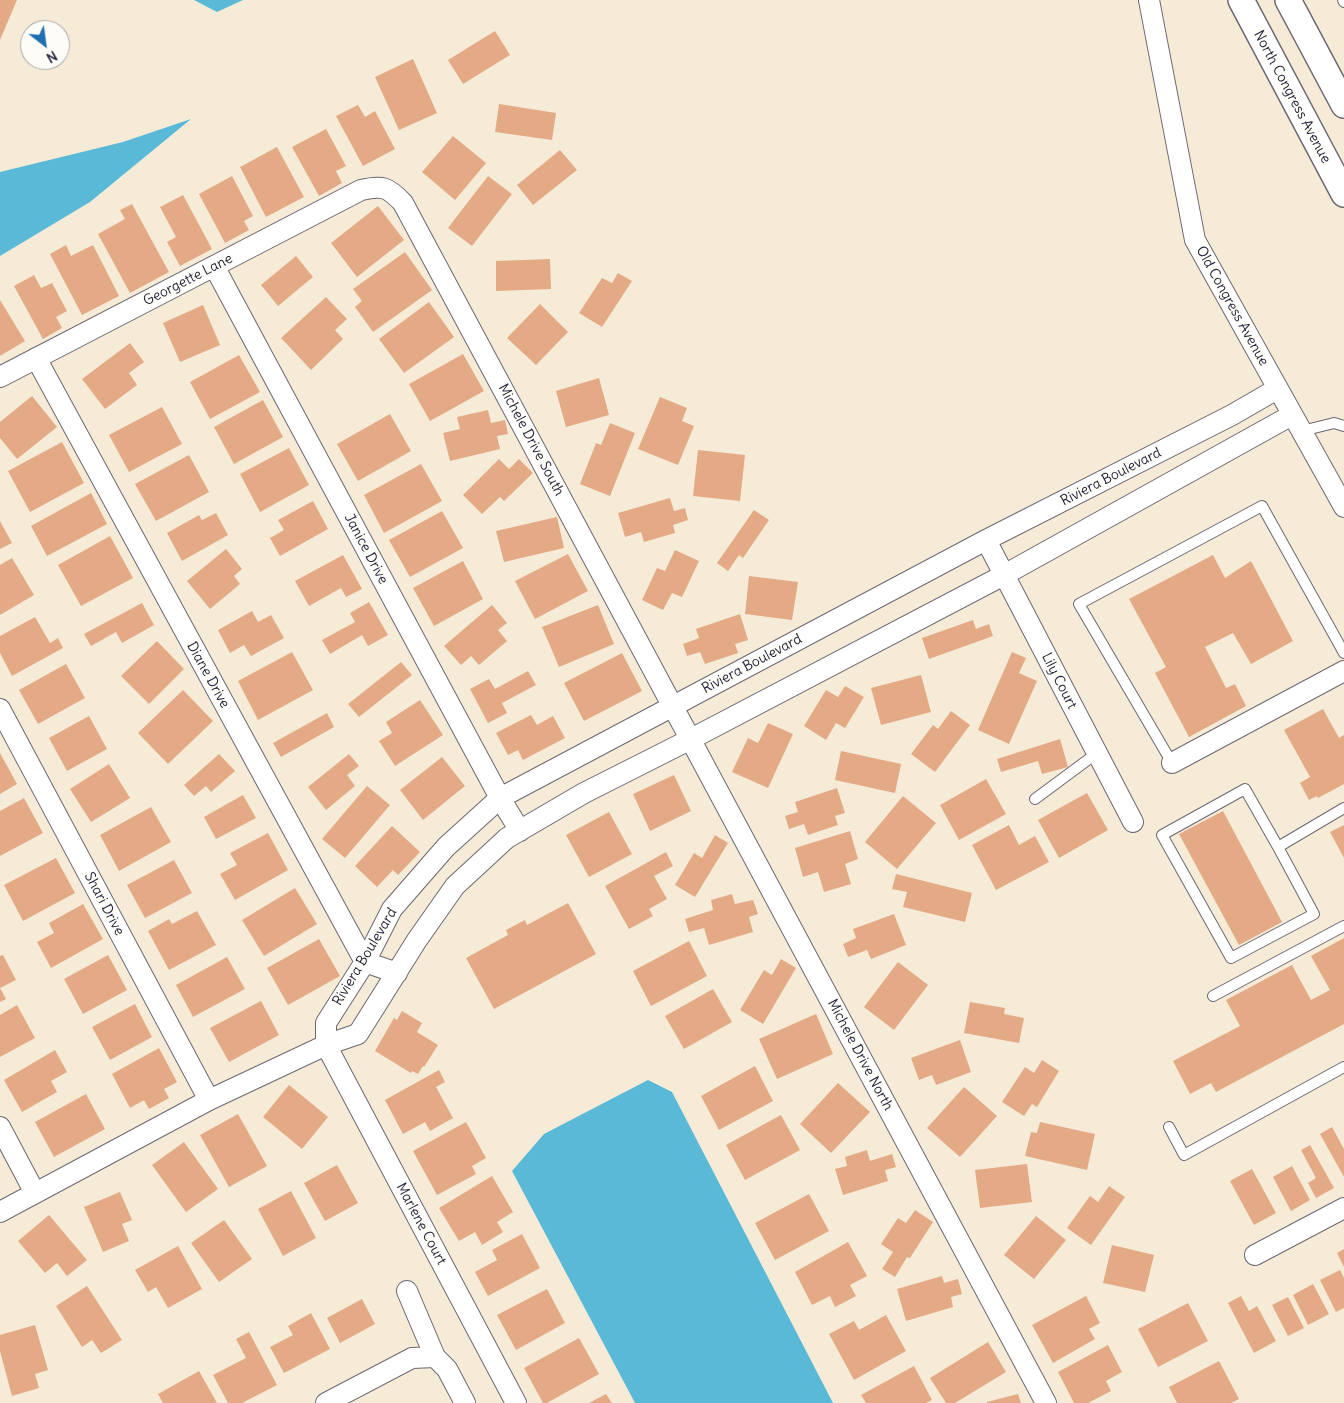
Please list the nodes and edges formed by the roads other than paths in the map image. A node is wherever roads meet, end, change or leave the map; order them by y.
1 (1149, 0) edge
2 (1241, 0) edge
3 (1288, 0) edge
4 (1344, 105) edge
5 (377, 187) joint
6 (1344, 194) edge
7 (214, 266) junction
8 (36, 358) junction
9 (0, 377) edge
10 (1277, 389) junction
11 (1297, 423) junction
12 (1344, 426) edge
13 (1344, 507) edge
14 (986, 540) junction
15 (1004, 575) junction
16 (1344, 653) edge
17 (1344, 671) edge
18 (673, 706) junction
19 (0, 708) edge
20 (691, 739) junction
21 (1097, 753) junction
22 (1172, 763) joint
23 (500, 798) junction
24 (1035, 799) dead end
25 (1344, 808) edge
26 (1132, 822) dead end
27 (520, 831) junction
28 (1278, 847) junction
29 (1344, 926) edge
30 (365, 962) junction
31 (396, 973) junction
32 (1213, 996) dead end
33 (326, 1044) junction
34 (1344, 1067) edge
35 (209, 1100) junction
36 (1169, 1126) dead end
37 (0, 1127) edge
38 (35, 1193) junction
39 (1344, 1208) edge
40 (0, 1212) edge
41 (1255, 1254) dead end
42 (407, 1291) dead end
43 (435, 1357) junction
44 (326, 1403) edge
45 (465, 1403) edge
46 (516, 1403) edge
47 (1046, 1403) edge

1 - 10 street, Old Congress Avenue
2 - 6 street, North Congress Avenue
3 - 4 street
5 - 7 street, Georgette Lane
5 - 18 street, Michele Drive South
7 - 8 street, Georgette Lane
7 - 23 street, Janice Drive
8 - 9 street, Georgette Lane
8 - 30 street, Diane Drive
10 - 11 street, Old Congress Avenue
10 - 14 street, Riviera Boulevard
11 - 12 lane
11 - 13 street, Old Congress Avenue
11 - 15 street
14 - 15 street, Lily Court
14 - 18 street, Riviera Boulevard
15 - 20 street
15 - 21 street, Lily Court
16 - 22 lane
17 - 22 street
18 - 20 street, Michele Drive North
18 - 23 street, Riviera Boulevard
19 - 35 street, Shari Drive
20 - 27 street
20 - 47 street, Michele Drive North
21 - 24 lane
21 - 26 street, Lily Court
23 - 27 street, Janice Drive
23 - 30 street, Riviera Boulevard
25 - 28 lane
27 - 31 street
28 - 28 lane
29 - 32 lane
30 - 31 street
30 - 33 street, Riviera Boulevard
31 - 33 street
33 - 35 street
33 - 46 street, Marlene Court
34 - 36 lane
35 - 38 street
37 - 38 street
38 - 40 street
39 - 41 street
42 - 43 street
43 - 44 street
43 - 45 street

